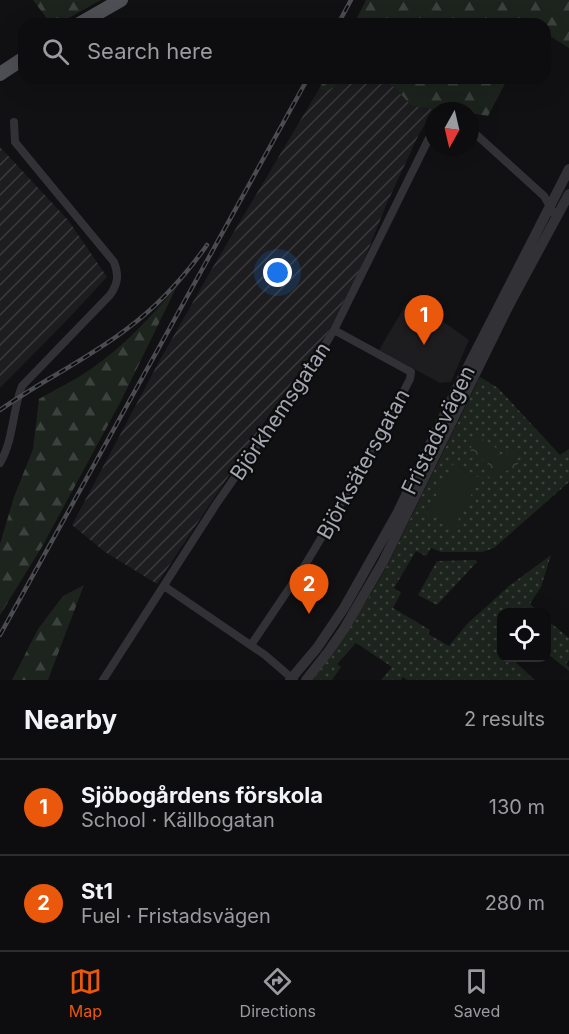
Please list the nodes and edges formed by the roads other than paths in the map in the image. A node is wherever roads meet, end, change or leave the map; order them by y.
1 (121, 0) edge
2 (90, 18) edge
3 (18, 62) edge
4 (0, 74) edge
5 (14, 122) dead end
6 (479, 137) edge
7 (425, 146) edge
8 (569, 168) edge
9 (569, 194) edge
10 (550, 206) junction
11 (556, 217) junction
12 (334, 330) junction
13 (0, 463) edge
14 (164, 586) junction
15 (250, 645) junction
16 (292, 679) edge
17 (103, 680) edge
18 (306, 680) edge

1 - 2 main road
3 - 4 main road
5 - 13 street
6 - 10 street
7 - 12 street, Björkhemsgatan
8 - 10 street, Fristadsvägen
9 - 11 street, Fristadsvägen
10 - 11 street
10 - 16 street, Fristadsvägen
11 - 18 street, Fristadsvägen
12 - 14 street, Björkhemsgatan
12 - 15 street, Björksätersgatan
14 - 15 street
14 - 17 street, Björkhemsgatan
15 - 16 street

